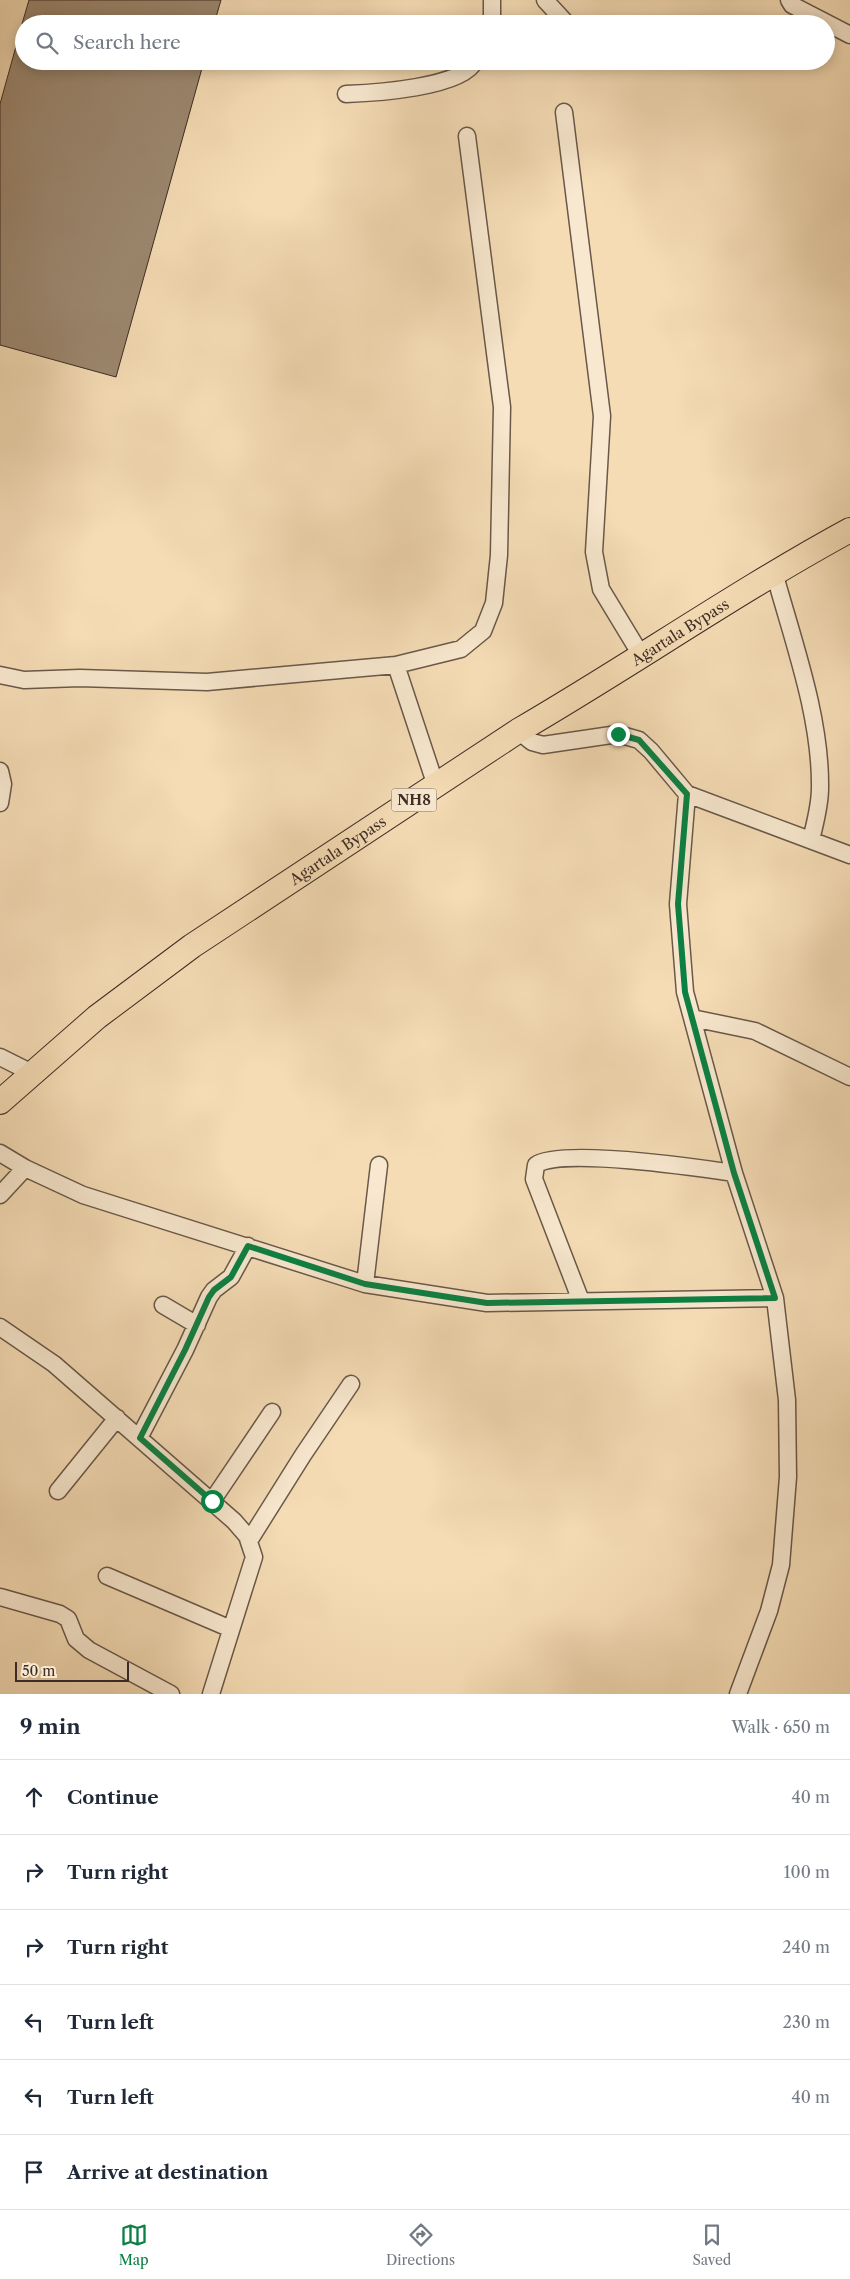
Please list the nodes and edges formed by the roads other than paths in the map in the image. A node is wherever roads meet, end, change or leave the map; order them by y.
1 (492, 0) edge
2 (545, 0) edge
3 (789, 0) edge
4 (492, 15) edge
5 (559, 15) edge
6 (811, 15) edge
7 (835, 27) edge
8 (850, 35) edge
9 (466, 70) edge
10 (346, 94) dead end
11 (564, 112) dead end
12 (466, 136) dead end
13 (850, 530) edge
14 (774, 572) junction
15 (641, 655) junction
16 (396, 666) junction
17 (0, 675) edge
18 (518, 731) junction
19 (0, 771) edge
20 (436, 786) junction
21 (687, 794) junction
22 (0, 803) edge
23 (811, 840) junction
24 (850, 855) edge
25 (692, 1018) junction
26 (0, 1057) edge
27 (32, 1073) junction
28 (850, 1077) edge
29 (0, 1102) edge
30 (0, 1154) edge
31 (379, 1165) dead end
32 (25, 1168) junction
33 (734, 1173) junction
34 (0, 1195) edge
35 (248, 1246) junction
36 (365, 1284) junction
37 (775, 1298) junction
38 (581, 1302) junction
39 (163, 1305) dead end
40 (196, 1325) junction
41 (0, 1327) edge
42 (351, 1384) dead end
43 (272, 1412) dead end
44 (117, 1418) junction
45 (140, 1438) junction
46 (58, 1491) dead end
47 (212, 1501) junction
48 (249, 1541) junction
49 (107, 1576) dead end
50 (0, 1597) edge
51 (232, 1629) junction
52 (171, 1694) edge
53 (211, 1694) edge
54 (738, 1694) edge

1 - 4 street
2 - 5 street
3 - 6 street
7 - 8 street
9 - 10 street
11 - 15 street
12 - 16 street
13 - 14 highway, Agartala Bypass / NH8
14 - 15 highway, Agartala Bypass / NH8
14 - 23 street
15 - 18 highway, Agartala Bypass / NH8
16 - 17 street
16 - 20 street
18 - 20 highway, Agartala Bypass / NH8
18 - 21 street
19 - 22 street
20 - 27 highway, Agartala Bypass / NH8
21 - 23 street
21 - 25 street
23 - 24 street
25 - 28 street
25 - 33 street
26 - 27 street
27 - 29 highway, Agartala Bypass / NH8
30 - 32 street
31 - 36 street
32 - 34 street
32 - 35 street
33 - 37 street
33 - 38 street
35 - 36 street
35 - 40 street
36 - 38 street
37 - 38 street
37 - 54 street
39 - 40 street
40 - 45 street
41 - 44 street
42 - 48 street
43 - 47 street
44 - 45 street
44 - 46 street
45 - 47 street
47 - 48 street
48 - 51 street
49 - 51 street
50 - 52 street
51 - 53 street

